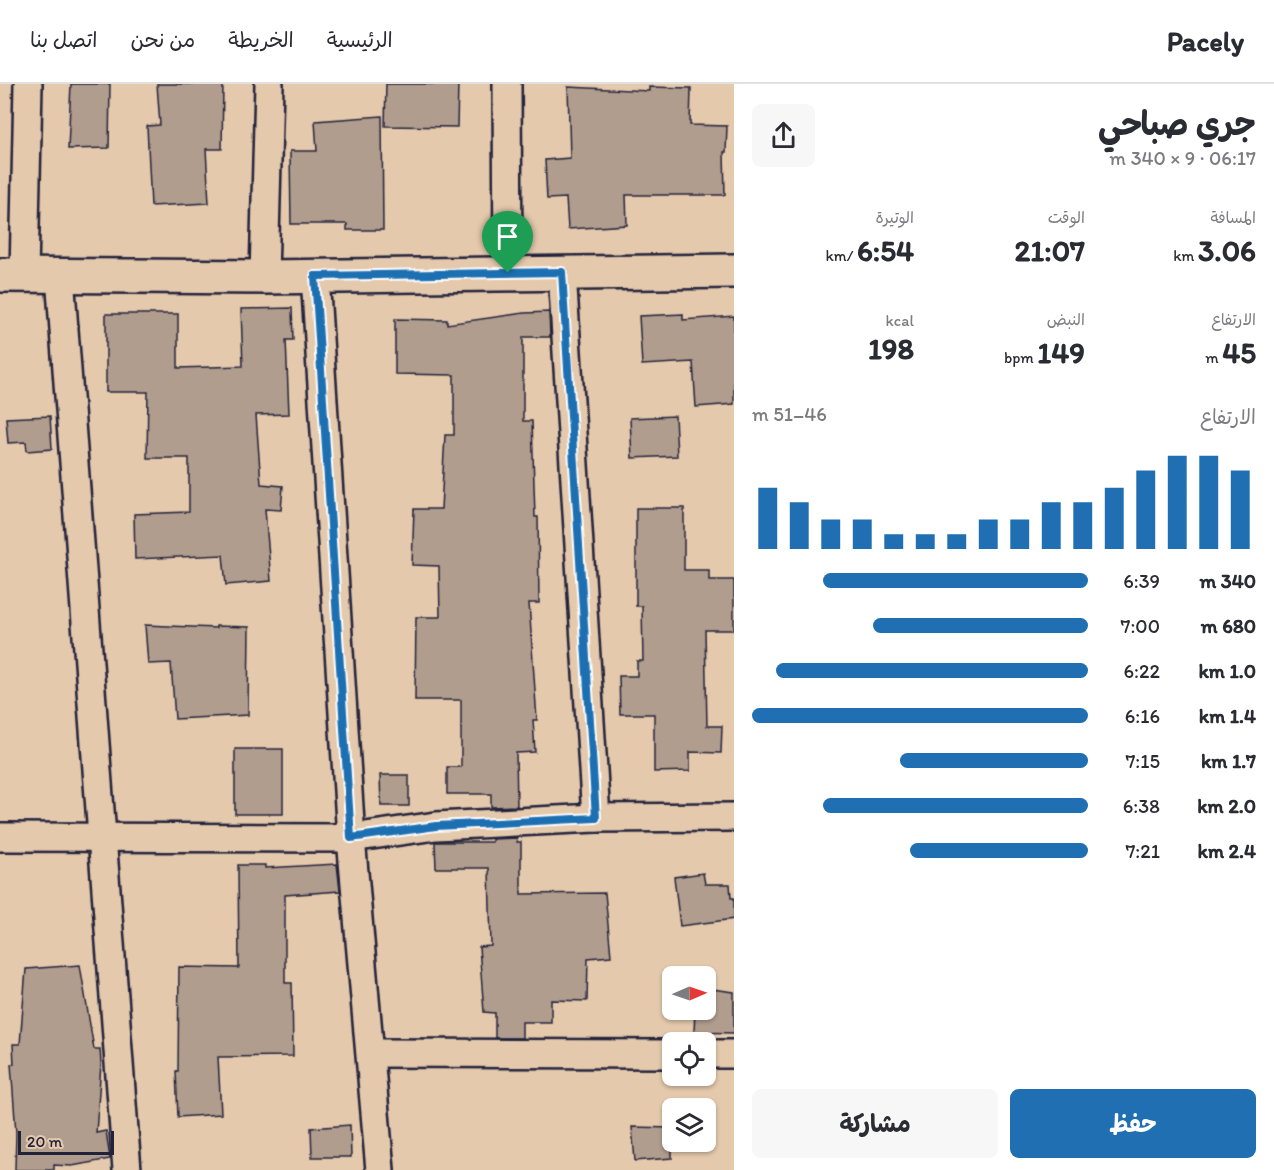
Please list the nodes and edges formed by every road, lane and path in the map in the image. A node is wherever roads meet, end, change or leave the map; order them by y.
1 (28, 84) edge
2 (269, 84) edge
3 (507, 84) edge
4 (562, 272) junction
5 (734, 272) edge
6 (508, 273) junction
7 (12, 275) edge
8 (60, 276) junction
9 (315, 276) junction
10 (264, 277) junction
11 (734, 817) edge
12 (596, 818) junction
13 (0, 837) edge
14 (102, 838) junction
15 (351, 838) junction
16 (371, 1053) junction
17 (662, 1054) edge
18 (716, 1054) edge
19 (734, 1054) edge
20 (127, 1170) edge
21 (380, 1170) edge

1 - 7 street
2 - 10 street
3 - 6 street
4 - 5 street
4 - 6 street
4 - 12 street
6 - 9 street
7 - 8 street
8 - 10 street
8 - 14 street
9 - 10 street
9 - 15 street
11 - 12 street
12 - 15 street
13 - 14 street
14 - 15 street
14 - 20 street
15 - 16 street
16 - 17 street
16 - 21 street
18 - 19 street

